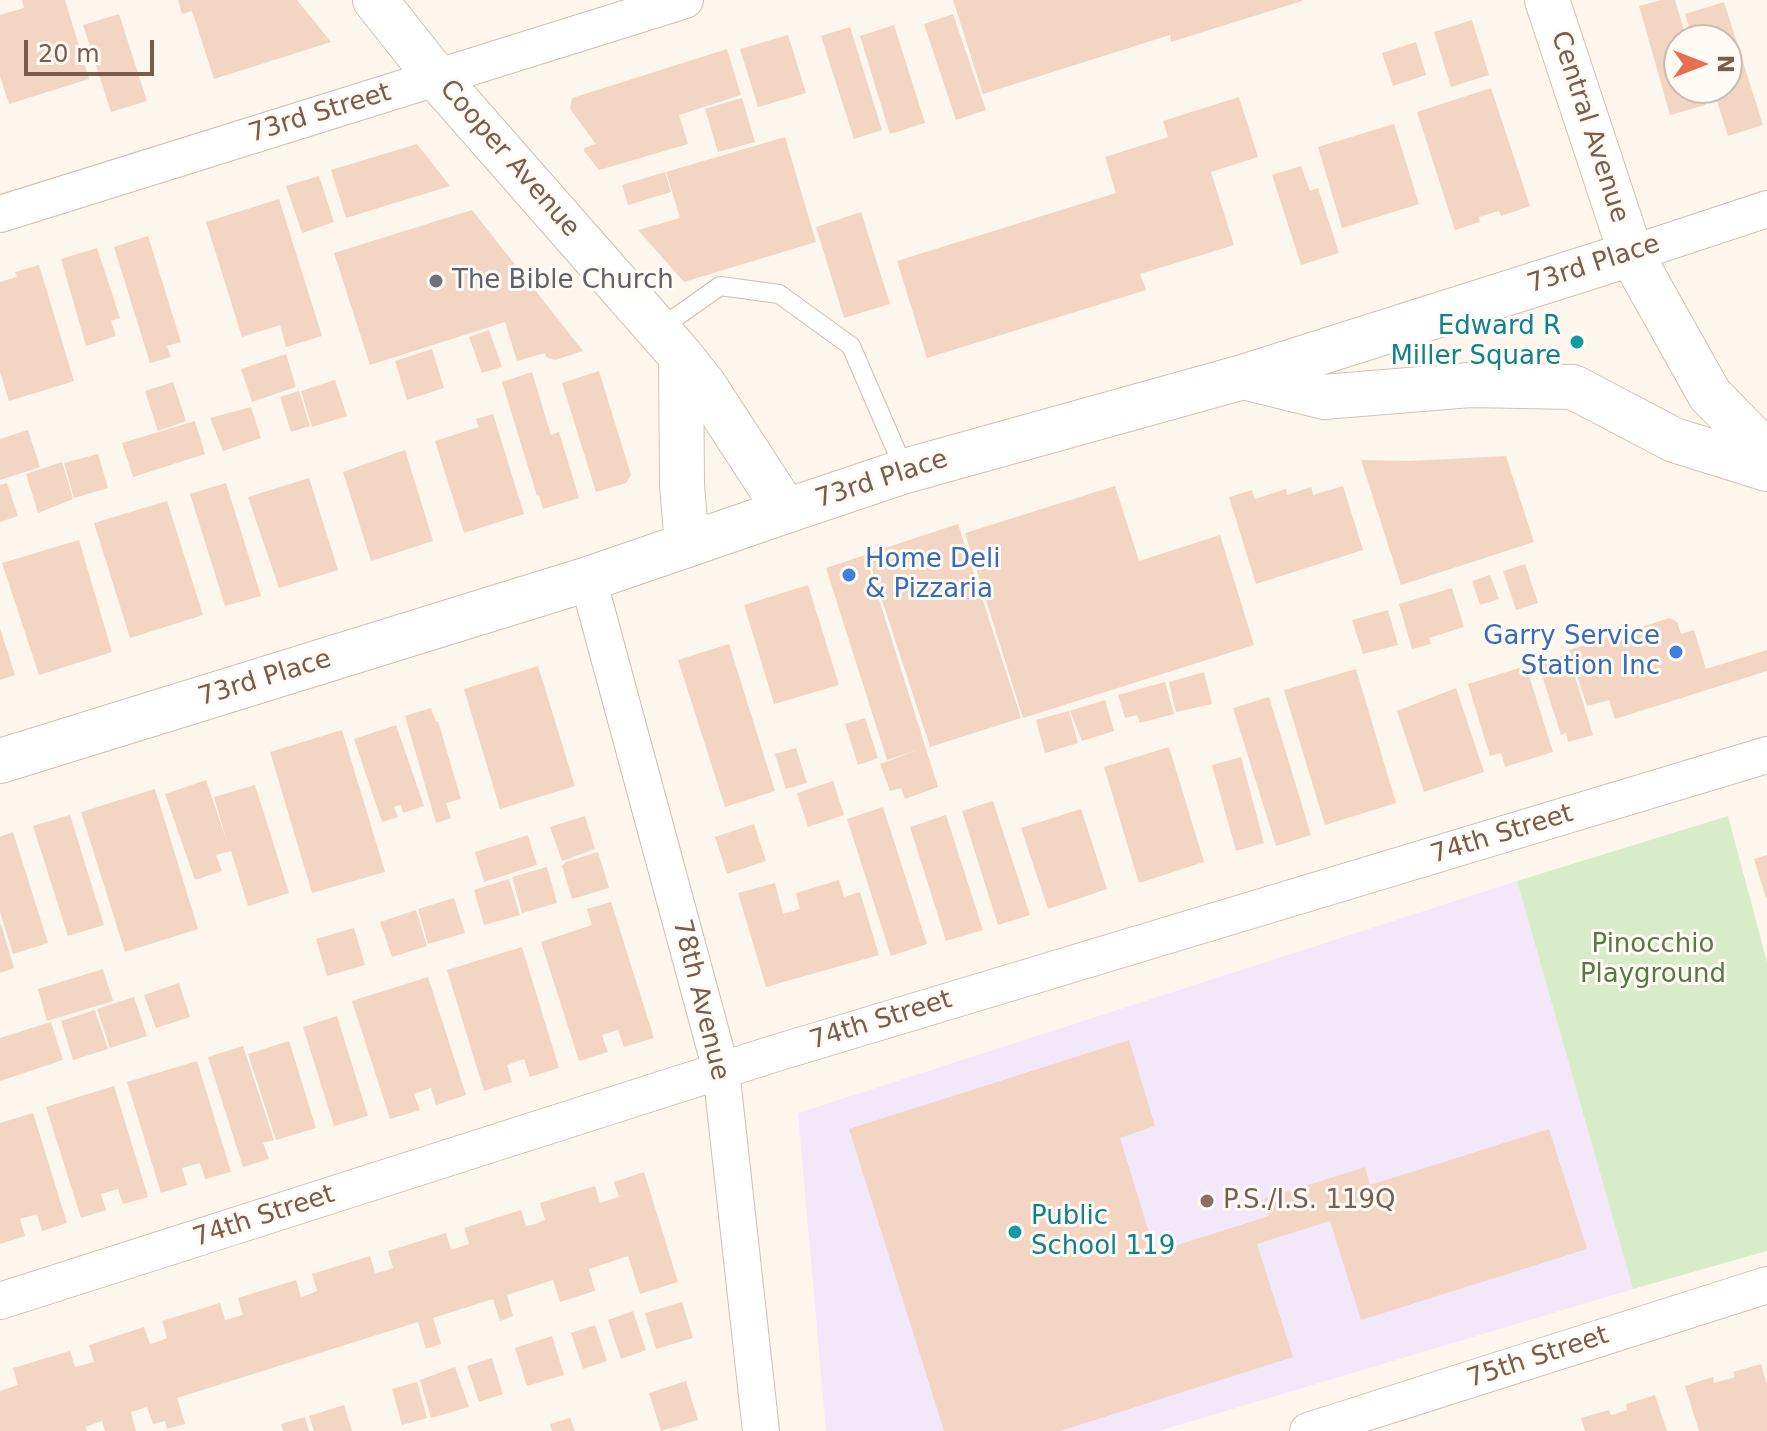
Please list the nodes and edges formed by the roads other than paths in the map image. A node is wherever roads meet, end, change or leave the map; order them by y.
1 (375, 0) edge
2 (685, 0) edge
3 (1547, 0) edge
4 (437, 78) junction
5 (1767, 209) edge
6 (0, 214) edge
7 (1631, 254) junction
8 (670, 342) junction
9 (1243, 377) junction
10 (1767, 453) edge
11 (1767, 469) edge
12 (905, 471) junction
13 (786, 511) junction
14 (687, 545) junction
15 (588, 579) junction
16 (1767, 755) edge
17 (0, 761) edge
18 (721, 1070) junction
19 (1767, 1285) edge
20 (0, 1301) edge
21 (1329, 1428) edge
22 (761, 1431) edge

1 - 4 main road, Cooper Avenue
2 - 4 street, 73rd Street
3 - 7 main road, Central Avenue
4 - 6 street, 73rd Street
4 - 8 main road, Cooper Avenue
5 - 7 street, 73rd Place
7 - 9 main road, 73rd Place
7 - 10 main road
8 - 12 lane
8 - 13 main road, Cooper Avenue
8 - 14 main road
9 - 11 main road
9 - 12 main road, 73rd Place
12 - 13 main road, 73rd Place
13 - 14 main road, 73rd Place
14 - 15 main road, 73rd Place
15 - 17 main road, 73rd Place
15 - 18 street, 78th Avenue
16 - 18 street, 74th Street
18 - 20 street, 74th Street
18 - 22 street, 78th Avenue
19 - 21 street, 75th Street

